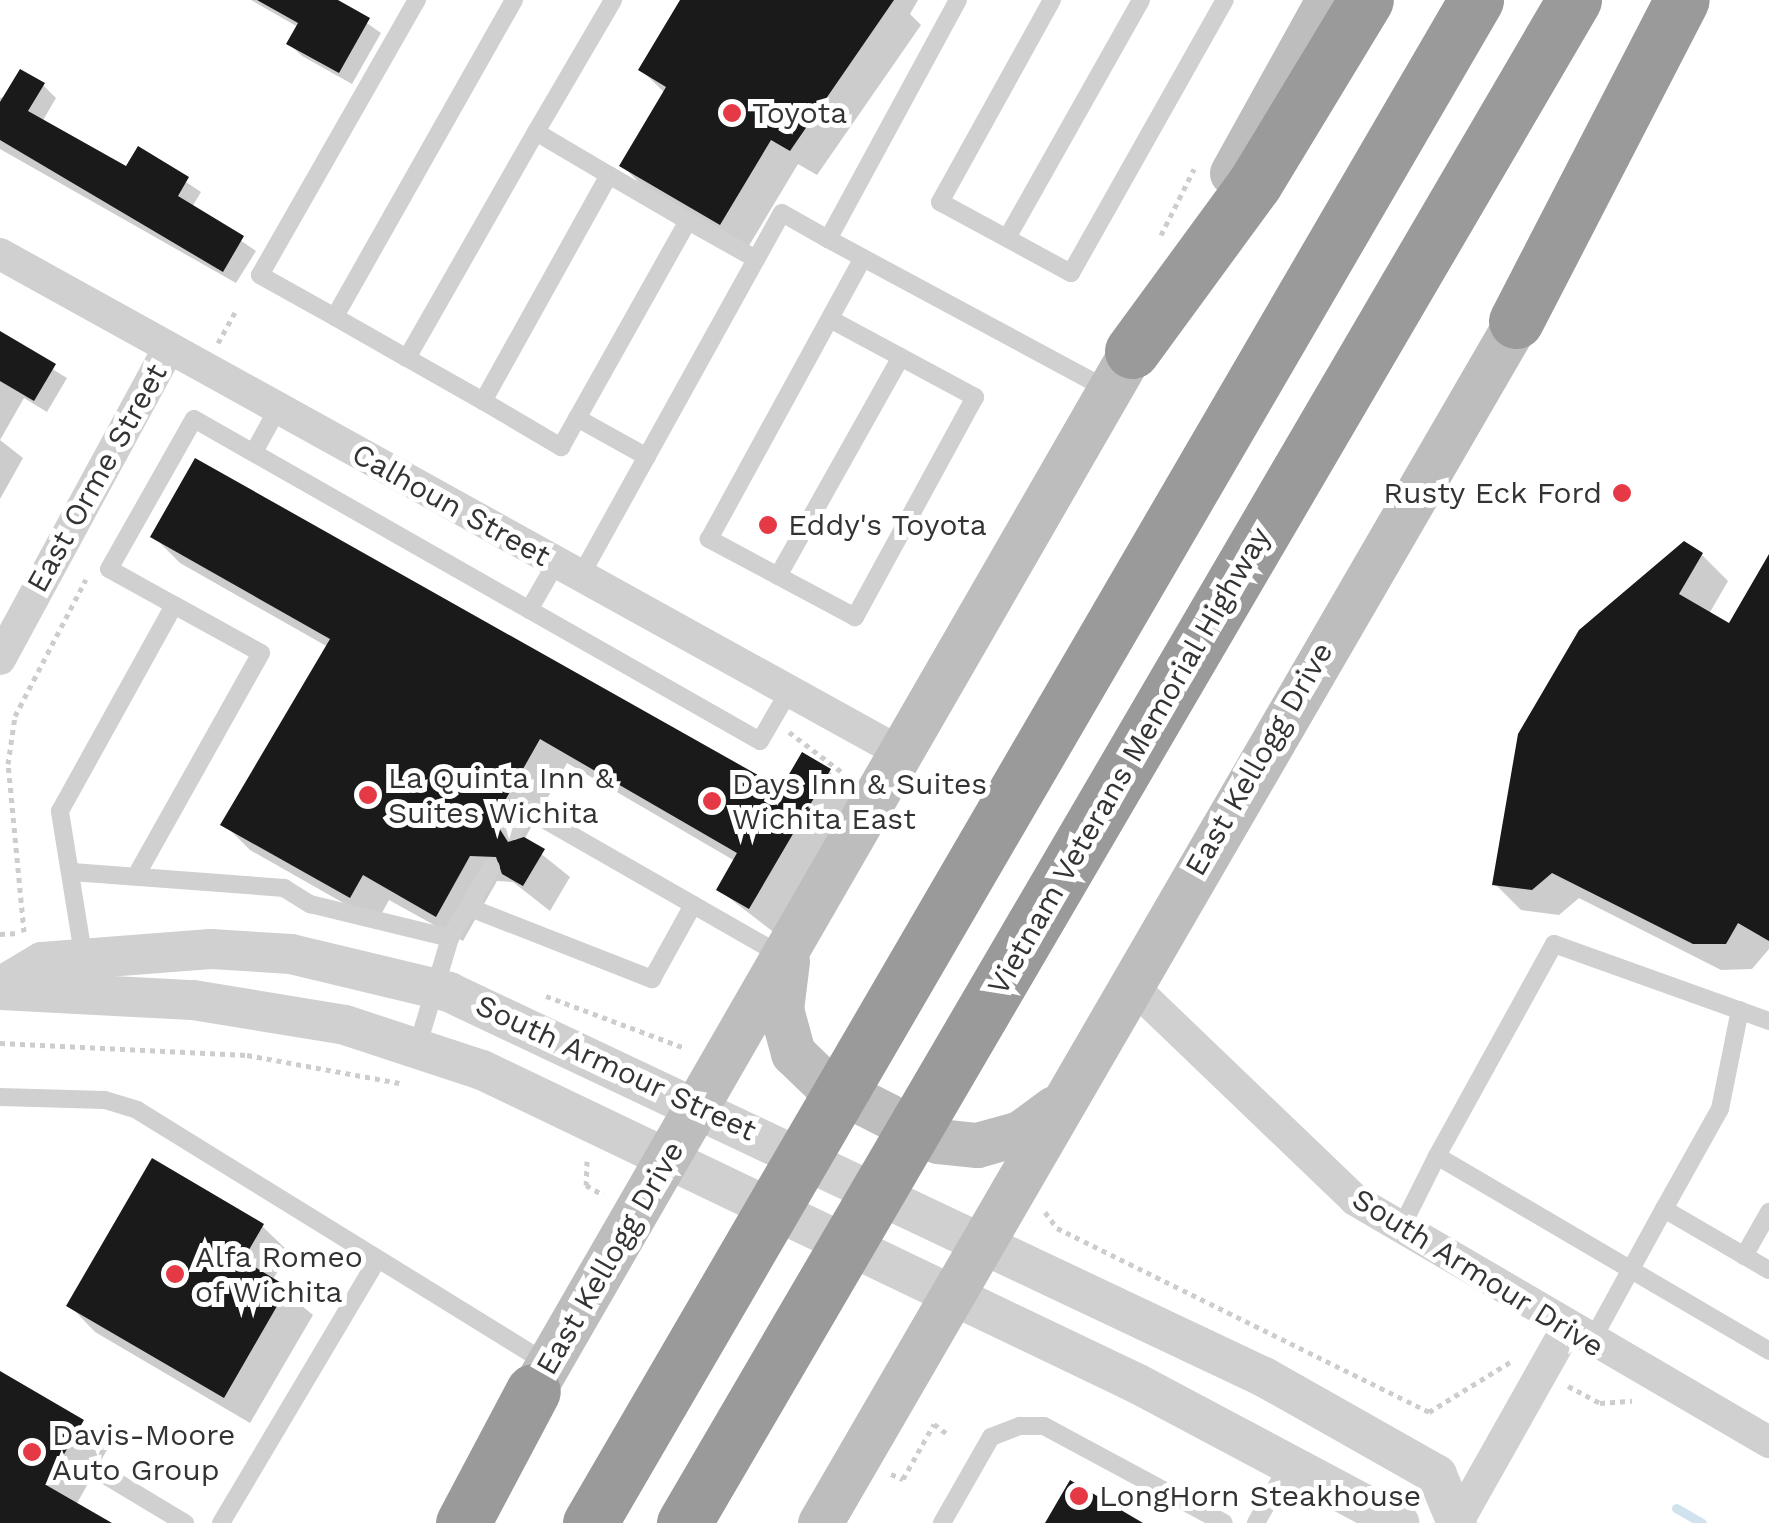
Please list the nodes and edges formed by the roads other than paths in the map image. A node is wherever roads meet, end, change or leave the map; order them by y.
1 (417, 0) edge
2 (514, 0) edge
3 (613, 0) edge
4 (958, 0) edge
5 (1052, 0) edge
6 (1141, 0) edge
7 (1225, 0) edge
8 (1328, 0) edge
9 (1366, 0) edge
10 (1476, 0) edge
11 (1574, 0) edge
12 (1682, 0) edge
13 (1705, 0) edge
14 (536, 132) junction
15 (609, 175) junction
16 (688, 221) junction
17 (1007, 238) junction
18 (828, 239) junction
19 (0, 254) edge
20 (863, 258) junction
21 (756, 259) junction
22 (336, 317) junction
23 (830, 319) junction
24 (1516, 322) junction
25 (167, 351) junction
26 (901, 357) junction
27 (407, 358) junction
28 (1122, 371) junction
29 (483, 401) junction
30 (276, 410) junction
31 (578, 418) junction
32 (254, 452) junction
33 (647, 457) junction
34 (568, 570) junction
35 (778, 576) junction
36 (174, 605) junction
37 (530, 610) junction
38 (0, 659) edge
39 (789, 692) junction
40 (903, 754) junction
41 (513, 831) dead end
42 (491, 868) dead end
43 (72, 872) junction
44 (136, 876) junction
45 (693, 905) junction
46 (468, 907) junction
47 (450, 938) junction
48 (787, 953) junction
49 (87, 976) junction
50 (1128, 982) junction
51 (436, 988) junction
52 (0, 989) edge
53 (1740, 1010) junction
54 (1769, 1021) edge
55 (412, 1067) junction
56 (0, 1096) edge
57 (699, 1104) junction
58 (1060, 1104) junction
59 (1437, 1156) junction
60 (666, 1160) junction
61 (1664, 1209) junction
62 (1769, 1212) edge
63 (1401, 1228) junction
64 (980, 1246) junction
65 (1744, 1256) junction
66 (378, 1259) junction
67 (1632, 1266) junction
68 (1769, 1270) edge
69 (952, 1296) junction
70 (1577, 1338) junction
71 (1769, 1351) edge
72 (541, 1378) junction
73 (1769, 1442) edge
74 (1288, 1464) junction
75 (90, 1466) dead end
76 (185, 1523) edge
77 (222, 1523) edge
78 (453, 1523) edge
79 (463, 1523) edge
80 (590, 1523) edge
81 (684, 1523) edge
82 (820, 1523) edge
83 (942, 1523) edge
84 (1224, 1523) edge
85 (1256, 1523) edge
86 (1398, 1523) edge
87 (1457, 1523) edge

1 - 22 lane
2 - 22 lane
3 - 14 lane
4 - 18 lane
5 - 17 lane
6 - 17 lane
7 - 17 lane
8 - 28 main road, East Kellogg Drive
9 - 28 highway
10 - 80 highway
11 - 81 highway, Vietnam Veterans Memorial Highway
12 - 24 highway
13 - 24 main road, East Kellogg Drive
14 - 15 lane
14 - 27 lane
15 - 16 lane
15 - 29 lane
16 - 21 lane
16 - 31 lane
18 - 20 lane
18 - 21 lane
19 - 25 street, Calhoun Street
20 - 23 lane
20 - 28 lane
21 - 33 lane
22 - 27 lane
23 - 26 lane
23 - 35 lane
24 - 50 main road, East Kellogg Drive
25 - 30 street, Calhoun Street
25 - 38 street, East Orme Street
26 - 35 lane
26 - 35 lane
27 - 29 lane
28 - 40 main road, East Kellogg Drive
29 - 31 lane
30 - 32 lane
30 - 34 street, Calhoun Street
31 - 33 lane
32 - 36 lane
32 - 37 lane
33 - 34 lane
34 - 37 lane
34 - 39 street, Calhoun Street
36 - 43 lane
36 - 44 lane
37 - 39 lane
39 - 40 street, Calhoun Street
40 - 48 main road, East Kellogg Drive
41 - 45 lane
42 - 46 lane
43 - 44 lane
43 - 49 lane
44 - 47 lane
45 - 46 lane
45 - 48 lane
46 - 47 lane
47 - 51 lane
48 - 57 main road, East Kellogg Drive
48 - 58 main road
49 - 51 street, South Armour Street
49 - 52 street, South Armour Street
49 - 55 street, South Armour Street
50 - 58 main road, East Kellogg Drive
50 - 63 street, South Armour Drive
51 - 55 lane
51 - 57 street, South Armour Street
53 - 54 lane
53 - 59 lane
53 - 61 lane
55 - 60 street, South Armour Street
56 - 66 lane
57 - 60 main road, East Kellogg Drive
57 - 64 street, South Armour Street
58 - 64 main road, East Kellogg Drive
59 - 63 lane
59 - 67 lane
60 - 69 street, South Armour Street
60 - 72 main road, East Kellogg Drive
61 - 65 lane
61 - 67 lane
62 - 65 lane
63 - 70 street, South Armour Drive
64 - 69 main road, East Kellogg Drive
64 - 87 street, South Armour Street
65 - 68 lane
66 - 72 lane
66 - 77 lane
67 - 70 lane
67 - 71 lane
69 - 74 street, South Armour Street
69 - 82 main road, East Kellogg Drive
70 - 73 street, South Armour Drive
70 - 87 street
72 - 78 main road, East Kellogg Drive
72 - 79 highway
74 - 85 lane
74 - 86 street, South Armour Street
75 - 76 lane
83 - 84 lane

